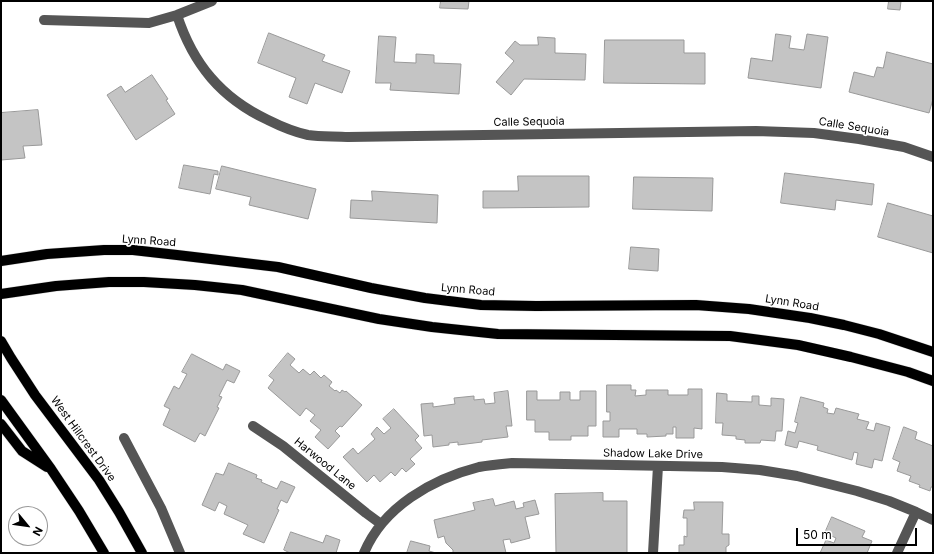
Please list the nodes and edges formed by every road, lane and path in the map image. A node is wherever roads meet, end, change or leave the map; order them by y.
1 (212, 1) edge
2 (177, 15) junction
3 (44, 20) dead end
4 (933, 157) edge
5 (1, 261) edge
6 (1, 294) edge
7 (1, 341) edge
8 (933, 352) edge
9 (933, 382) edge
10 (1, 400) edge
11 (1, 424) edge
12 (253, 426) dead end
13 (124, 438) dead end
14 (658, 466) junction
15 (51, 469) junction
16 (916, 512) junction
17 (933, 520) edge
18 (381, 524) junction
19 (104, 553) edge
20 (142, 553) edge
21 (180, 553) edge
22 (364, 553) edge
23 (653, 553) edge
24 (898, 553) edge

1 - 2 street
2 - 3 street
2 - 4 street, Calle Sequoia
5 - 8 main road, Lynn Road
6 - 9 main road
7 - 20 main road, West Hillcrest Drive
10 - 15 main road
11 - 15 main road
12 - 18 street, Harwood Lane
13 - 21 street
14 - 16 street, Shadow Lake Drive
14 - 18 street, Shadow Lake Drive
14 - 23 street
15 - 19 main road
16 - 17 street, Shadow Lake Drive
16 - 24 street
18 - 22 street, Shadow Lake Drive

